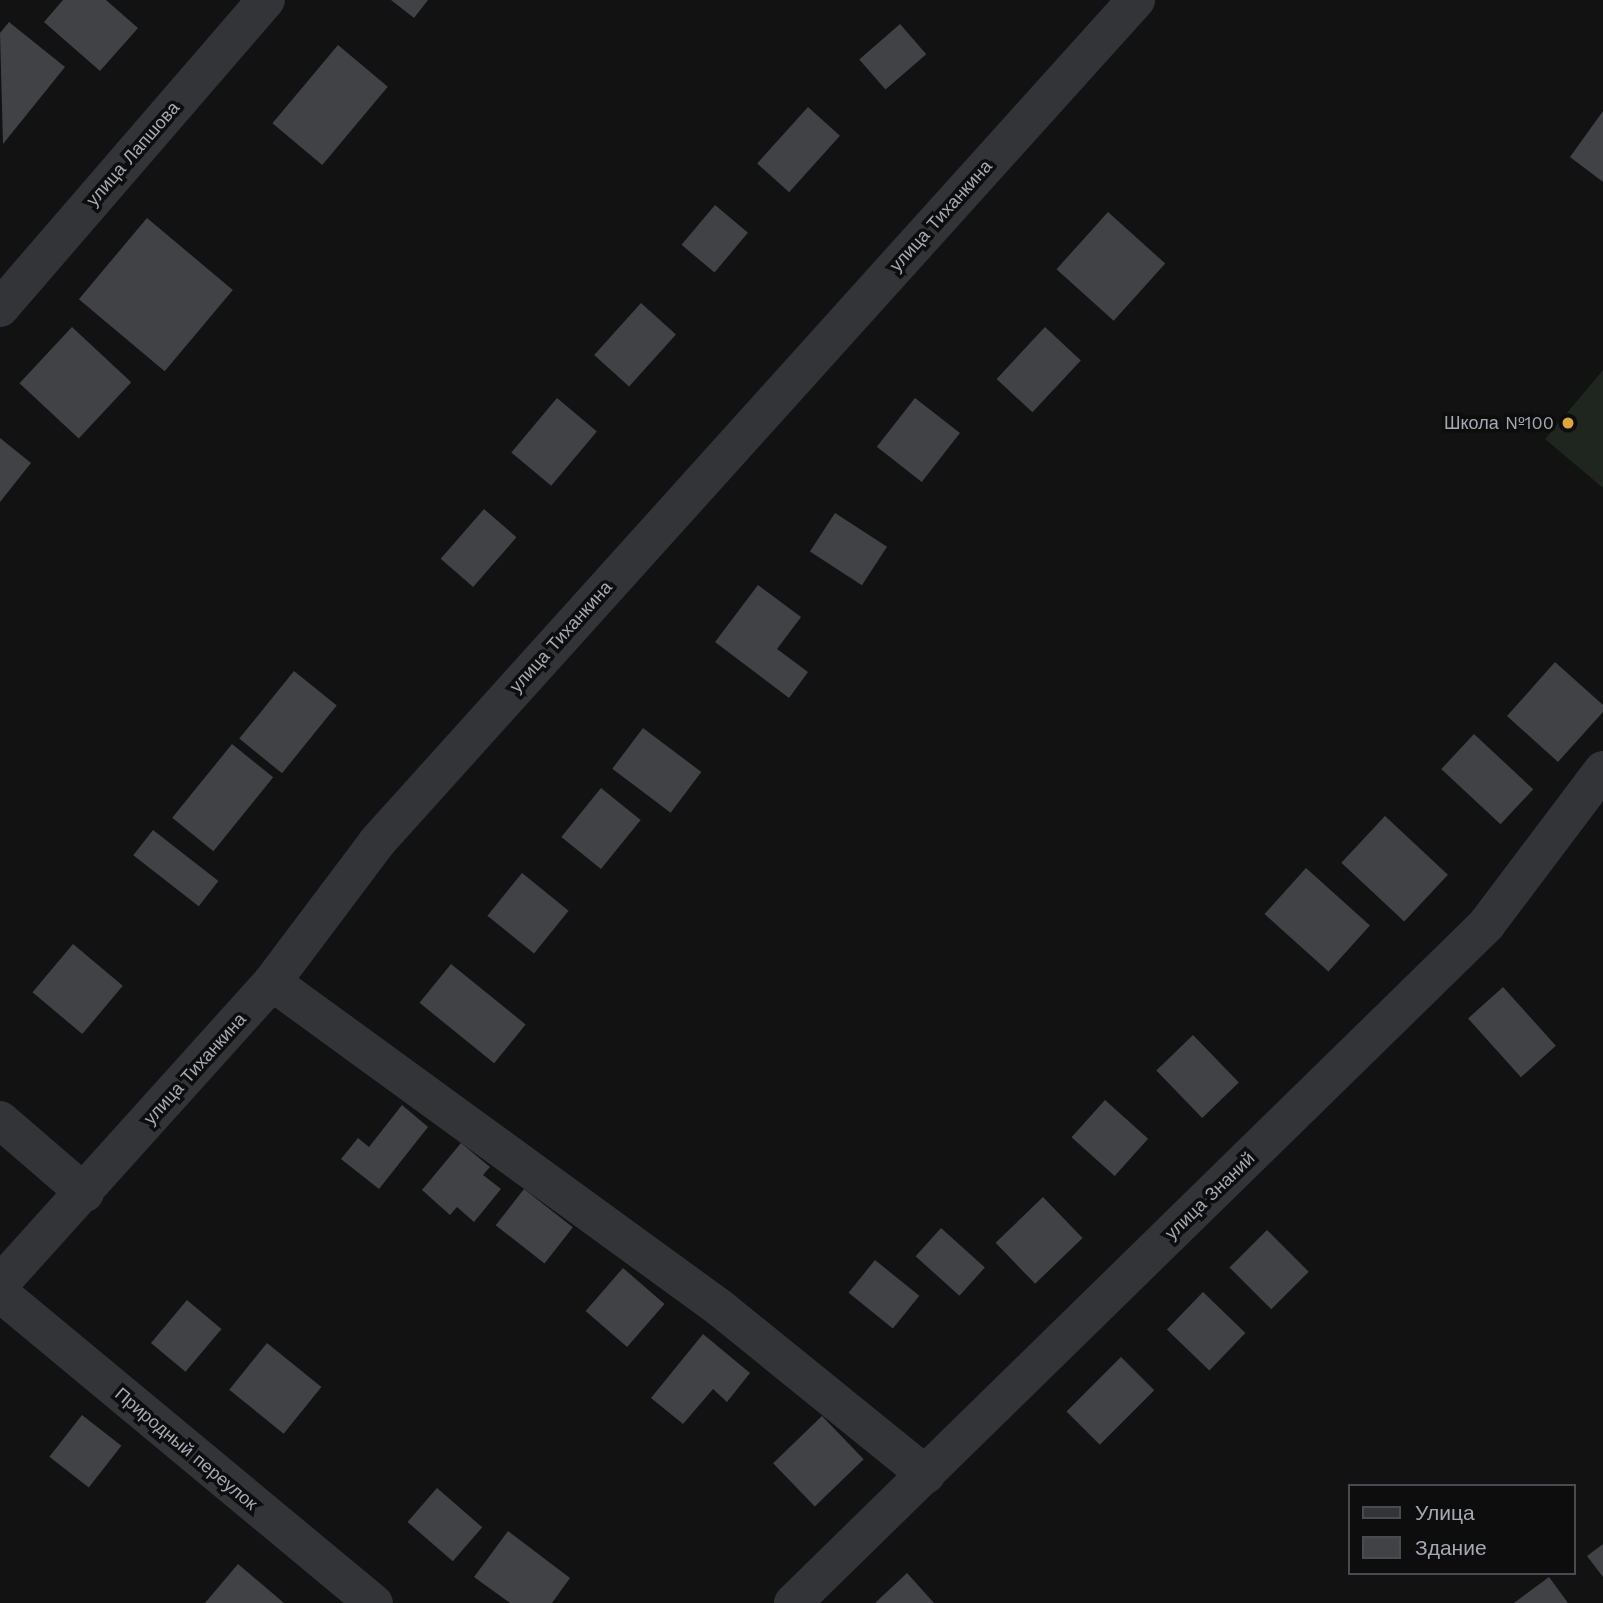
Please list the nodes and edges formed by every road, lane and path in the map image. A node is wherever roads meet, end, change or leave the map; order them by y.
1 (266, 0) edge
2 (1136, 0) edge
3 (0, 307) edge
4 (1603, 770) edge
5 (272, 982) junction
6 (0, 1120) edge
7 (85, 1193) junction
8 (0, 1284) edge
9 (0, 1293) edge
10 (926, 1475) junction
11 (374, 1603) edge
12 (793, 1603) edge

1 - 3 street, улица Лапшова
2 - 5 street, улица Тиханкина
4 - 10 street, улица Знаний
5 - 7 street, улица Тиханкина
5 - 10 street
6 - 7 street
7 - 8 street, улица Тиханкина
9 - 11 street, Природный переулок
10 - 12 street, улица Знаний

